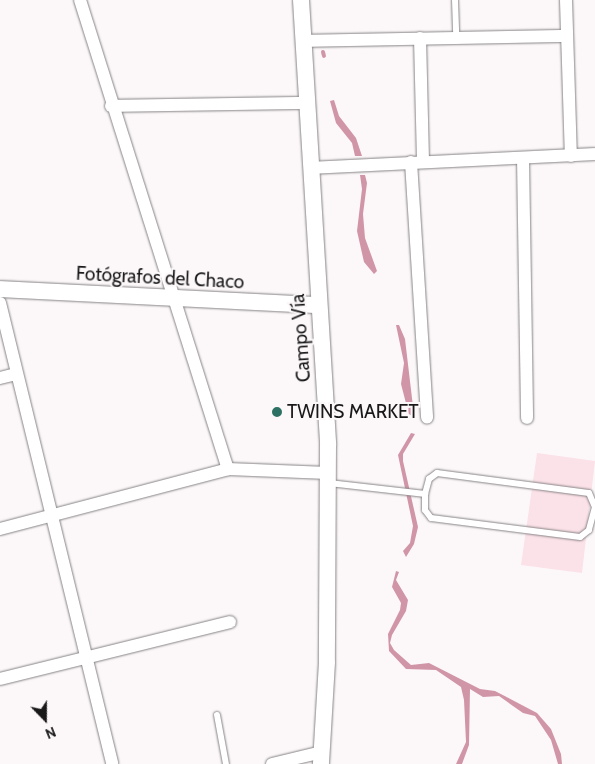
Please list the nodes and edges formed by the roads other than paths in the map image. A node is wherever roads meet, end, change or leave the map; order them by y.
1 (80, 0) edge
2 (301, 0) edge
3 (455, 0) edge
4 (566, 0) edge
5 (567, 36) junction
6 (456, 37) junction
7 (420, 38) junction
8 (304, 41) junction
9 (307, 104) junction
10 (112, 106) junction
11 (595, 154) edge
12 (571, 156) junction
13 (523, 158) junction
14 (417, 162) junction
15 (310, 168) junction
16 (0, 289) edge
17 (175, 299) junction
18 (0, 303) edge
19 (318, 305) junction
20 (16, 374) junction
21 (0, 378) edge
22 (427, 418) dead end
23 (527, 418) dead end
24 (228, 469) junction
25 (328, 478) junction
26 (425, 494) junction
27 (52, 517) junction
28 (0, 529) edge
29 (230, 622) dead end
30 (86, 658) junction
31 (0, 679) edge
32 (217, 715) dead end
33 (321, 758) edge
34 (112, 764) edge
35 (226, 764) edge
36 (272, 764) edge

1 - 10 street
2 - 8 street, Campo Vía
3 - 6 lane
4 - 5 street
5 - 6 street
5 - 12 street
6 - 7 street
7 - 8 street
7 - 14 street
8 - 9 street, Campo Vía
9 - 10 street
9 - 15 street, Campo Vía
10 - 17 street
11 - 12 street
12 - 13 street
13 - 14 street
13 - 23 street
14 - 15 street
14 - 22 street
15 - 19 street, Campo Vía
16 - 17 street, Fotógrafos del Chaco
17 - 19 street, Fotógrafos del Chaco
17 - 24 street
18 - 20 street
19 - 25 street, Campo Vía
20 - 21 street
20 - 27 street
24 - 25 street
24 - 27 street
25 - 26 lane
25 - 33 street, Campo Vía
26 - 26 lane
27 - 28 street
27 - 30 street
29 - 30 street
30 - 31 street
30 - 34 street
32 - 35 lane
33 - 36 street

